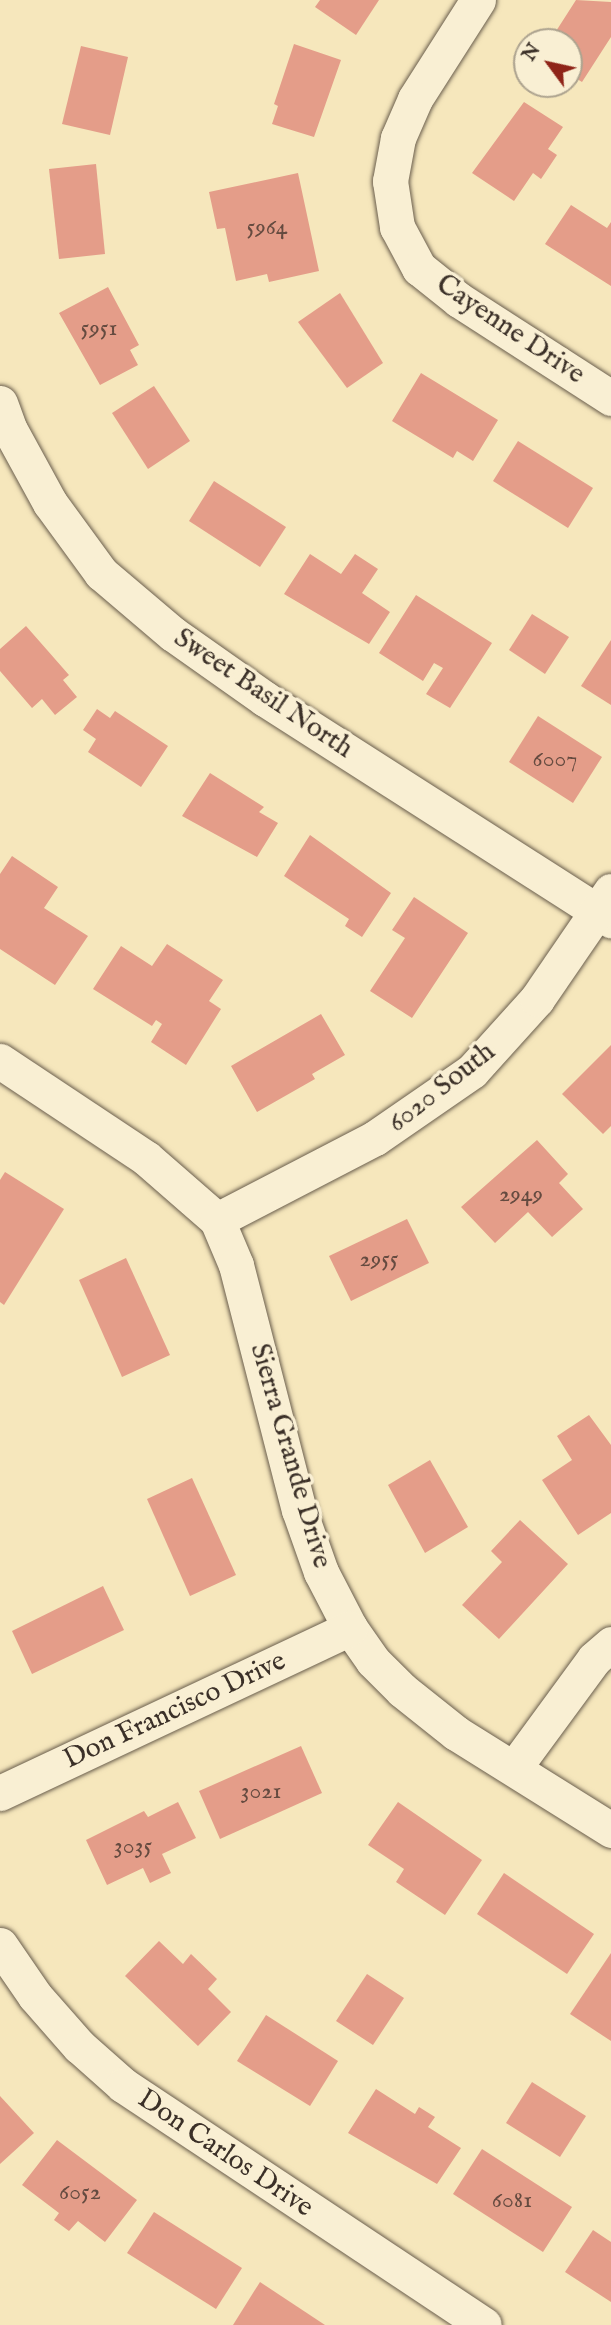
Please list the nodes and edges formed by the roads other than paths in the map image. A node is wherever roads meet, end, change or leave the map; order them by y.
1 (478, 0) edge
2 (611, 398) edge
3 (0, 403) edge
4 (607, 908) edge
5 (0, 1061) edge
6 (217, 1220) junction
7 (350, 1628) junction
8 (611, 1644) edge
9 (514, 1768) junction
10 (0, 1793) edge
11 (611, 1830) edge
12 (0, 1945) edge
13 (484, 2325) edge

1 - 2 street, Cayenne Drive
3 - 4 street, Sweet Basil North
4 - 6 street, 6020 South
5 - 6 street
6 - 7 street, Sierra Grande Drive
7 - 9 street, Sierra Grande Drive
7 - 10 street, Don Francisco Drive
8 - 9 street
9 - 11 street, Sierra Grande Drive
12 - 13 street, Don Carlos Drive

